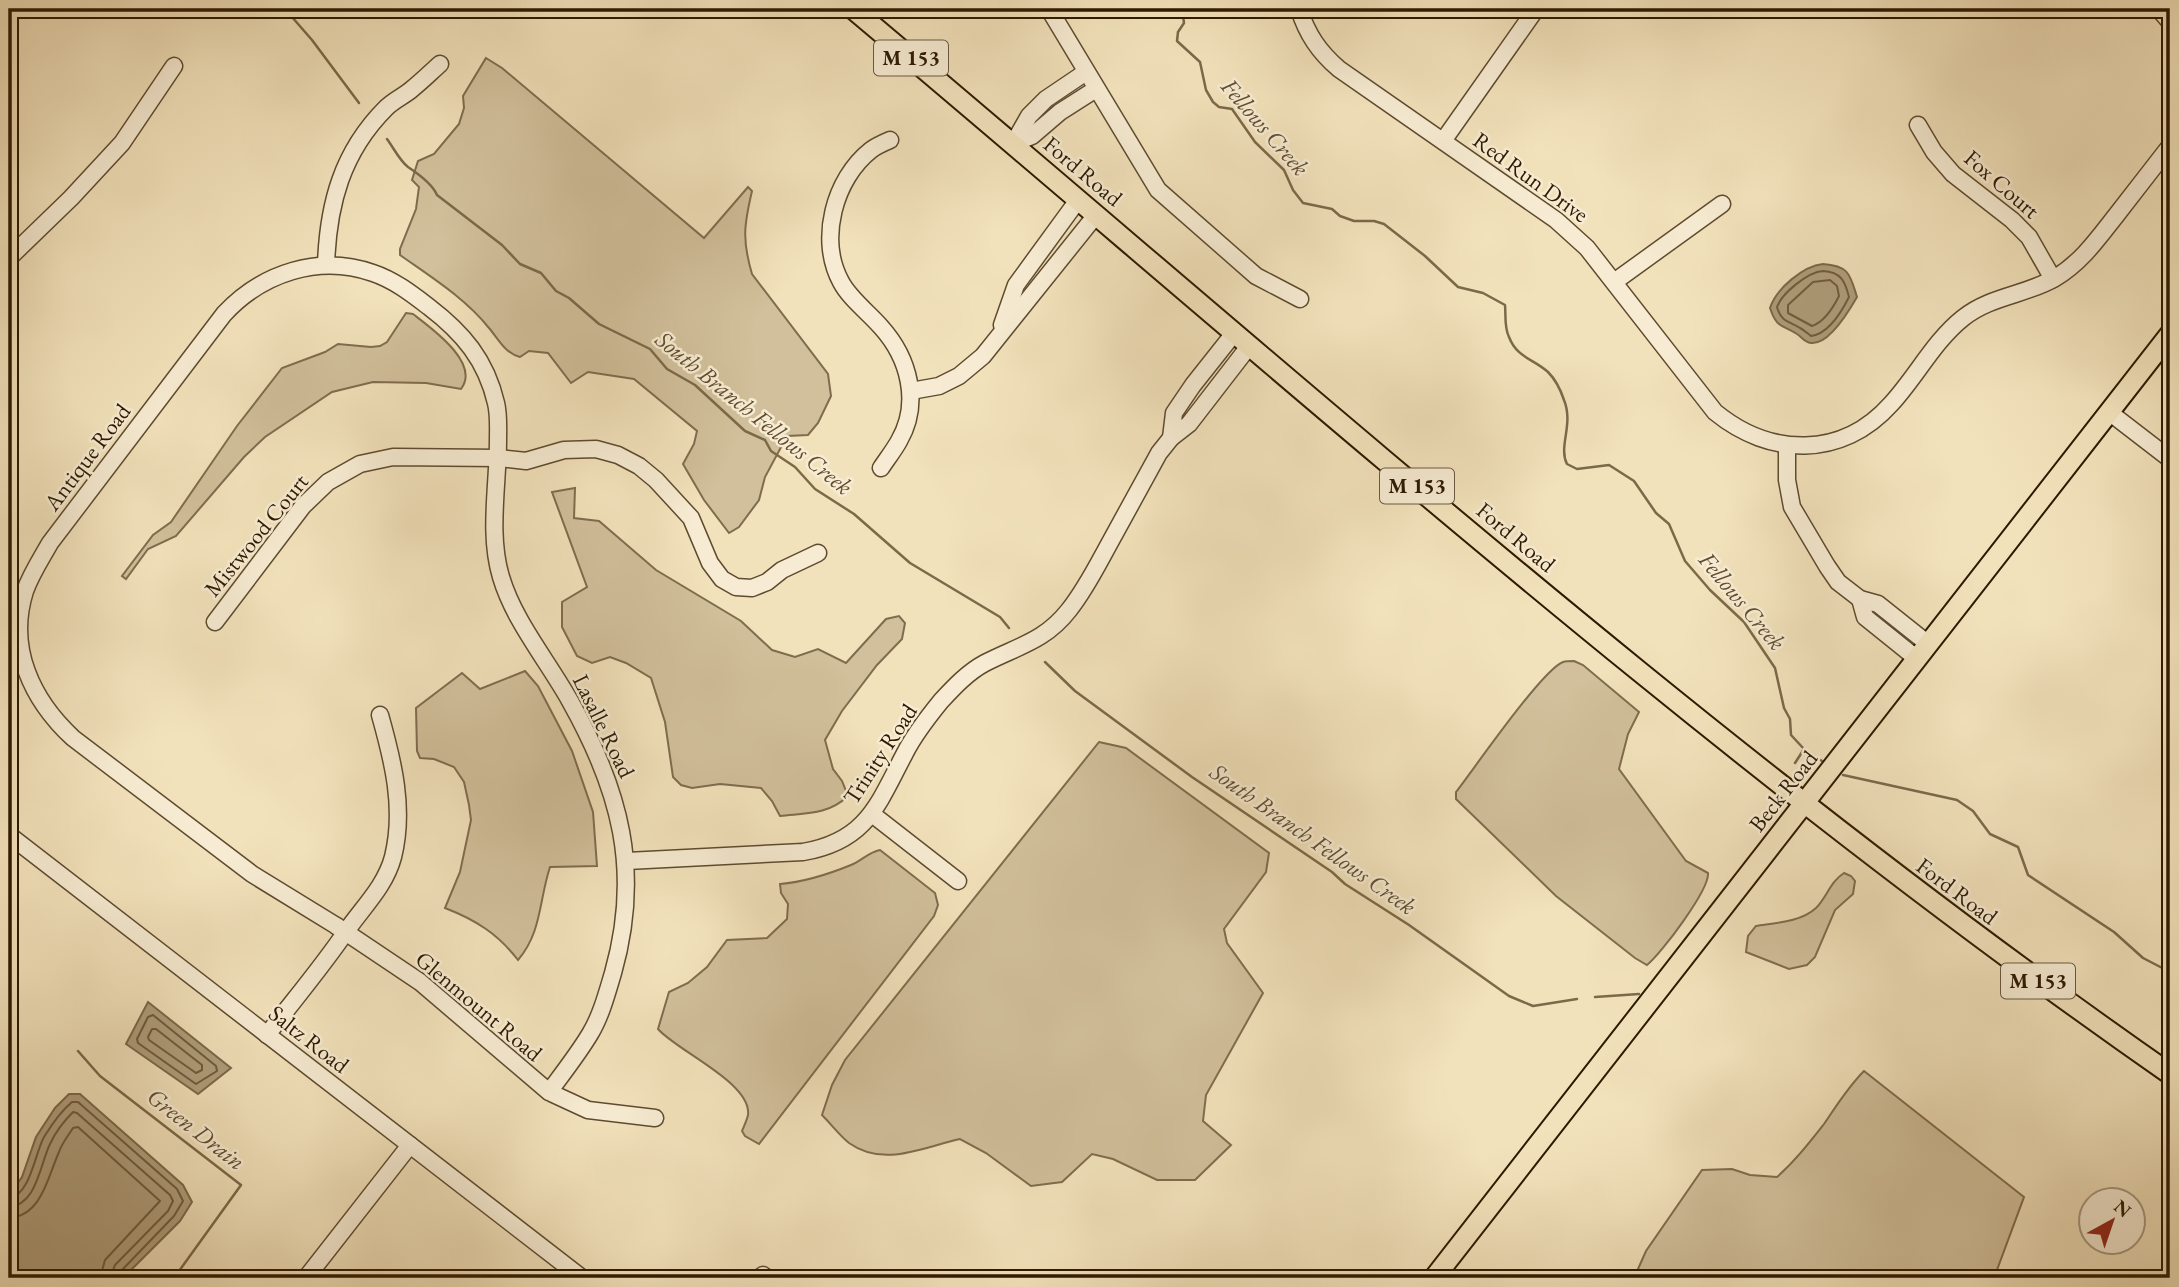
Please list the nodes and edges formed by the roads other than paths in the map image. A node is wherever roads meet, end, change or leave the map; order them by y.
1 (853, 9) edge
2 (1049, 9) edge
3 (1299, 9) edge
4 (1536, 9) edge
5 (2159, 9) edge
6 (2170, 22) edge
7 (440, 64) dead end
8 (174, 66) dead end
9 (1086, 72) junction
10 (1096, 89) junction
11 (1917, 125) dead end
12 (890, 140) dead end
13 (1443, 141) junction
14 (1013, 144) junction
15 (2170, 146) edge
16 (1078, 200) junction
17 (1722, 204) dead end
18 (1096, 215) junction
19 (9, 258) edge
20 (326, 265) junction
21 (1024, 271) junction
22 (2053, 279) junction
23 (1614, 282) junction
24 (1040, 284) junction
25 (1300, 299) dead end
26 (2170, 334) edge
27 (998, 336) junction
28 (1243, 339) junction
29 (911, 391) junction
30 (2109, 412) junction
31 (1787, 445) junction
32 (499, 458) junction
33 (2170, 459) edge
34 (881, 468) dead end
35 (818, 553) dead end
36 (215, 622) dead end
37 (14, 624) edge
38 (1922, 651) junction
39 (9, 664) edge
40 (25, 670) junction
41 (380, 715) dead end
42 (1804, 803) junction
43 (872, 814) junction
44 (9, 835) edge
45 (626, 860) junction
46 (958, 881) dead end
47 (345, 932) junction
48 (267, 1035) junction
49 (2170, 1074) edge
50 (549, 1092) junction
51 (655, 1118) dead end
52 (410, 1145) junction
53 (306, 1278) edge
54 (582, 1278) edge
55 (1434, 1278) edge

1 - 14 main road, Ford Road / M 153
2 - 9 street
3 - 13 street, Red Run Drive
4 - 13 street
5 - 6 street
7 - 20 street
8 - 19 street
9 - 10 street
9 - 14 street
10 - 14 street
10 - 25 street
11 - 22 street, Fox Court
12 - 29 street
13 - 23 street, Red Run Drive
14 - 16 main road, Ford Road / M 153
15 - 22 street, Red Run Drive
16 - 18 main road, Ford Road / M 153
16 - 21 street
17 - 23 street
18 - 24 street
18 - 28 main road, Ford Road / M 153
20 - 32 street, Antique Road
20 - 37 street, Antique Road
21 - 24 street
21 - 27 street
22 - 31 street, Red Run Drive
23 - 31 street, Red Run Drive
24 - 27 street
26 - 30 main road, Beck Road
27 - 29 street
28 - 42 main road, Ford Road / M 153
28 - 43 street, Trinity Road
29 - 34 street
30 - 33 street
30 - 38 main road, Beck Road
31 - 38 street
32 - 35 street, Mistwood Court
32 - 36 street, Mistwood Court
32 - 45 street, Lasalle Road
37 - 40 street, Antique Road
38 - 42 main road, Beck Road
39 - 40 street
40 - 47 street, Antique Road
41 - 47 street
42 - 49 main road, Ford Road / M 153
42 - 55 main road, Beck Road
43 - 45 street, Trinity Road
43 - 46 street
44 - 48 street, Saltz Road
45 - 50 street, Lasalle Road
47 - 48 street
47 - 50 street, Glenmount Road
48 - 52 street, Saltz Road
50 - 51 street, Glenmount Road
52 - 53 street
52 - 54 street, Saltz Road

